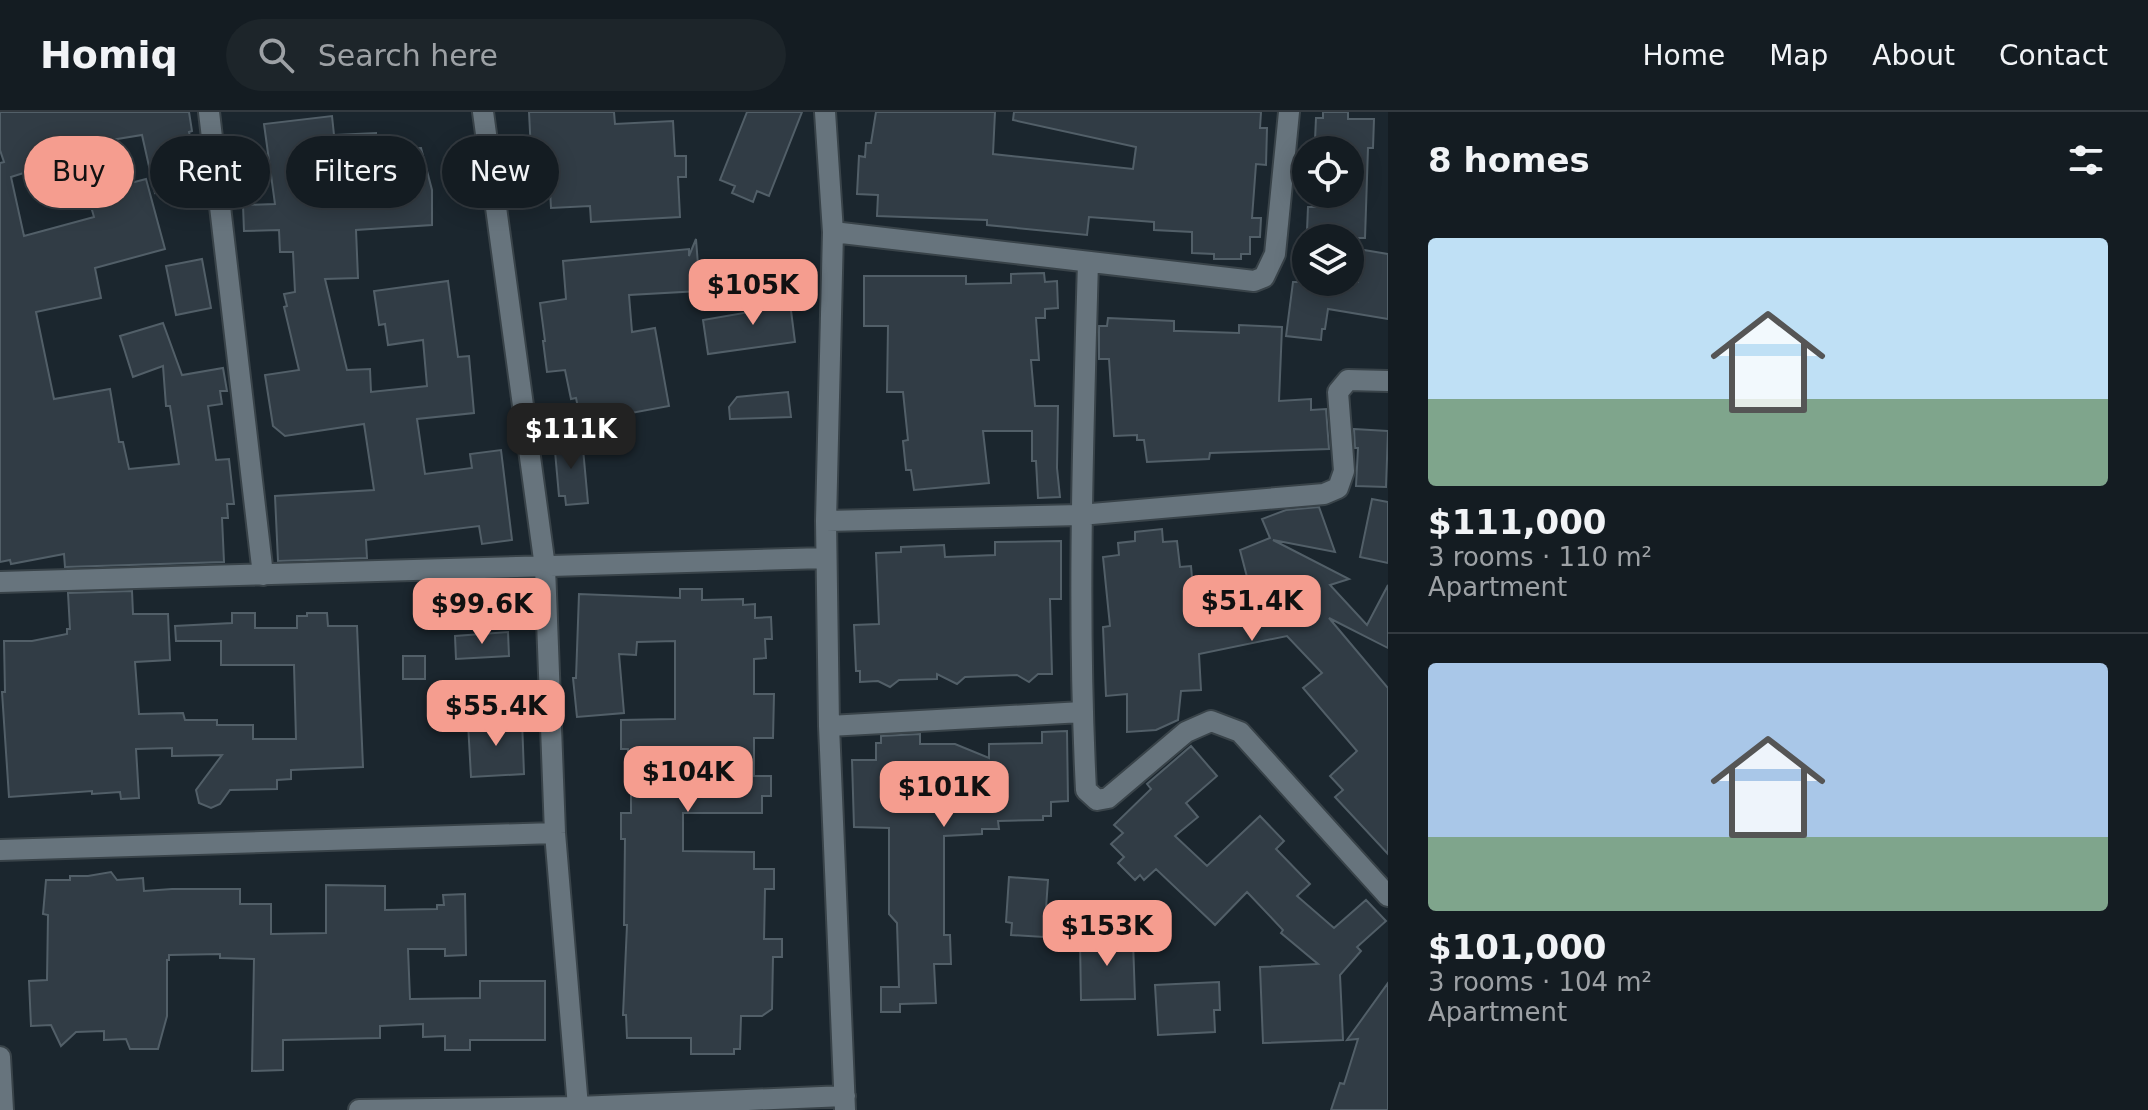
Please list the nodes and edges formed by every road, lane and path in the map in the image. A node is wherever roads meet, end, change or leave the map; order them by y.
1 (209, 112) edge
2 (483, 112) edge
3 (825, 112) edge
4 (1289, 112) edge
5 (833, 232) junction
6 (1088, 262) junction
7 (1388, 381) edge
8 (1080, 515) junction
9 (826, 521) junction
10 (826, 558) junction
11 (545, 567) junction
12 (263, 575) junction
13 (0, 582) edge
14 (1082, 712) junction
15 (829, 726) junction
16 (555, 833) junction
17 (0, 850) edge
18 (1388, 896) edge
19 (0, 1057) edge
20 (845, 1103) edge
21 (709, 1106) edge
22 (584, 1108) edge
23 (3, 1110) edge
24 (359, 1110) edge

1 - 12 street
2 - 11 street
3 - 5 street
4 - 6 street
5 - 6 street
5 - 9 street
6 - 8 street
7 - 8 street
8 - 9 street
8 - 14 street
9 - 10 street
10 - 11 street
10 - 15 street
11 - 12 street
11 - 16 street
12 - 13 street
14 - 15 street
14 - 18 street
15 - 20 street
16 - 17 street
16 - 22 street
19 - 23 street
20 - 21 street
21 - 22 street
22 - 24 street

